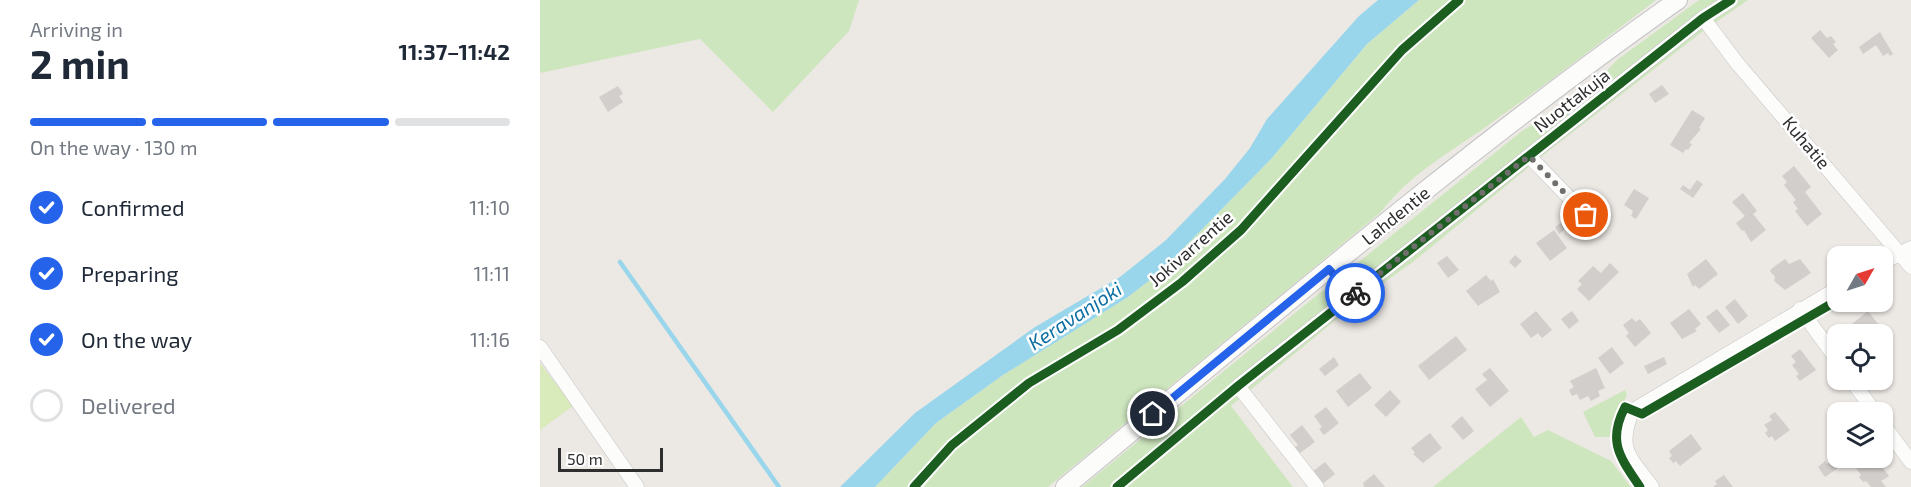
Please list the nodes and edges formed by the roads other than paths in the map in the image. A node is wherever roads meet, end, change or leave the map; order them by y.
1 (1678, 0) edge
2 (1731, 0) edge
3 (1703, 18) junction
4 (1529, 156) junction
5 (1586, 215) dead end
6 (1905, 251) edge
7 (1911, 267) edge
8 (1329, 269) junction
9 (1827, 294) edge
10 (1352, 296) junction
11 (1800, 309) junction
12 (1827, 346) edge
13 (540, 347) edge
14 (1893, 438) edge
15 (1911, 462) edge
16 (637, 487) edge
17 (1065, 487) edge
18 (1317, 487) edge
19 (1652, 487) edge

1 - 8 main road, Lahdentie
2 - 3 street, Nuottakuja
3 - 4 street, Nuottakuja
3 - 6 street, Kuhatie
4 - 5 street
4 - 10 street, Nuottakuja
6 - 7 street, Kuhatie
8 - 10 street
8 - 17 main road, Lahdentie
9 - 11 street
10 - 18 street, Nuottakuja
11 - 12 street
11 - 19 street
13 - 16 street
14 - 15 street

